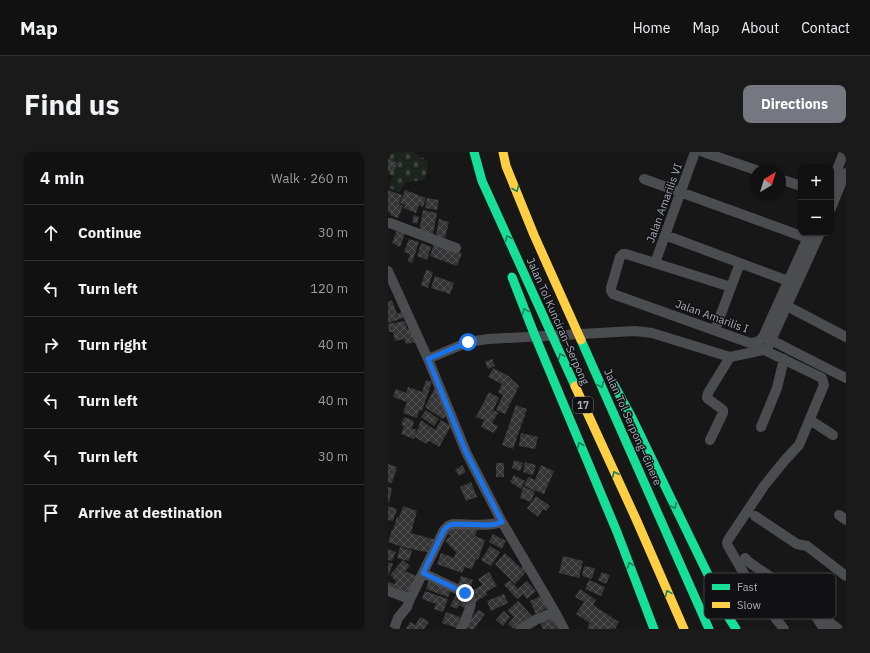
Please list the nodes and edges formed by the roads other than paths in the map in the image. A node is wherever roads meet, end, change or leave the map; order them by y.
1 (474, 152) edge
2 (503, 152) edge
3 (695, 152) edge
4 (703, 152) edge
5 (843, 152) edge
6 (750, 168) edge
7 (846, 173) edge
8 (834, 177) edge
9 (644, 179) dead end
10 (482, 181) junction
11 (786, 181) edge
12 (798, 185) edge
13 (680, 192) junction
14 (834, 201) edge
15 (388, 223) edge
16 (798, 232) edge
17 (534, 235) junction
18 (665, 235) junction
19 (809, 236) edge
20 (819, 236) edge
21 (498, 238) dead end
22 (456, 248) dead end
23 (655, 263) junction
24 (740, 263) junction
25 (508, 266) dead end
26 (388, 271) edge
27 (788, 281) junction
28 (731, 287) junction
29 (787, 306) junction
30 (715, 330) junction
31 (846, 337) edge
32 (771, 340) junction
33 (594, 348) dead end
34 (764, 350) junction
35 (730, 357) junction
36 (428, 359) junction
37 (784, 359) junction
38 (609, 376) dead end
39 (846, 378) edge
40 (810, 420) junction
41 (761, 427) dead end
42 (833, 435) dead end
43 (710, 440) dead end
44 (756, 516) dead end
45 (502, 522) junction
46 (745, 558) dead end
47 (423, 573) junction
48 (707, 573) edge
49 (744, 573) edge
50 (765, 573) edge
51 (846, 576) edge
52 (388, 591) edge
53 (410, 599) junction
54 (555, 612) junction
55 (649, 614) junction
56 (704, 616) edge
57 (706, 619) edge
58 (730, 619) edge
59 (776, 619) edge
60 (818, 619) edge
61 (825, 619) edge
62 (394, 629) edge
63 (461, 629) edge
64 (521, 629) edge
65 (564, 629) edge
66 (650, 629) edge
67 (654, 629) edge
68 (684, 629) edge
69 (710, 629) edge
70 (736, 629) edge
71 (784, 629) edge
72 (824, 629) edge
73 (838, 629) edge

1 - 10 highway, Jalan Tol Kunciran–Serpong / 17
2 -> 17 highway, 17
3 - 13 street, Jalan Amarilis VI
4 - 6 street
5 - 8 street
7 - 14 street
9 - 13 street
10 - 21 highway
68 -> 10 highway, Jalan Tol Kunciran–Serpong / 17
11 - 12 street
13 - 16 street
13 - 18 street, Jalan Amarilis VI
15 - 22 street
17 - 33 highway
17 -> 56 highway, Jalan Tol Serpong–Cinere / 17
18 - 23 street, Jalan Amarilis VI
18 - 24 street
19 - 27 street, Jalan Amarilis I
20 - 29 street
23 - 28 street
23 - 30 street, Jalan Amarilis I
24 - 27 street
24 - 28 street
55 -> 25 highway
26 - 36 street
27 - 30 street, Jalan Amarilis I
28 - 30 street
29 - 31 street
29 - 32 street
32 - 34 street
32 - 39 street
34 - 35 street
34 - 37 street
35 - 36 street
35 - 43 street
36 - 45 street
37 - 40 street
37 - 41 street
38 -> 48 highway
40 - 42 street
40 - 49 street
44 - 51 street
45 - 47 street
45 - 54 street
46 - 50 street
47 - 53 street
47 - 63 street
52 - 53 street
53 - 62 street
54 - 64 street
54 - 65 street
55 - 66 highway
55 - 67 highway
57 -> 69 highway, Jalan Tol Serpong–Cinere / 17
58 -> 70 highway
59 - 71 street
60 - 72 street
61 - 73 street

